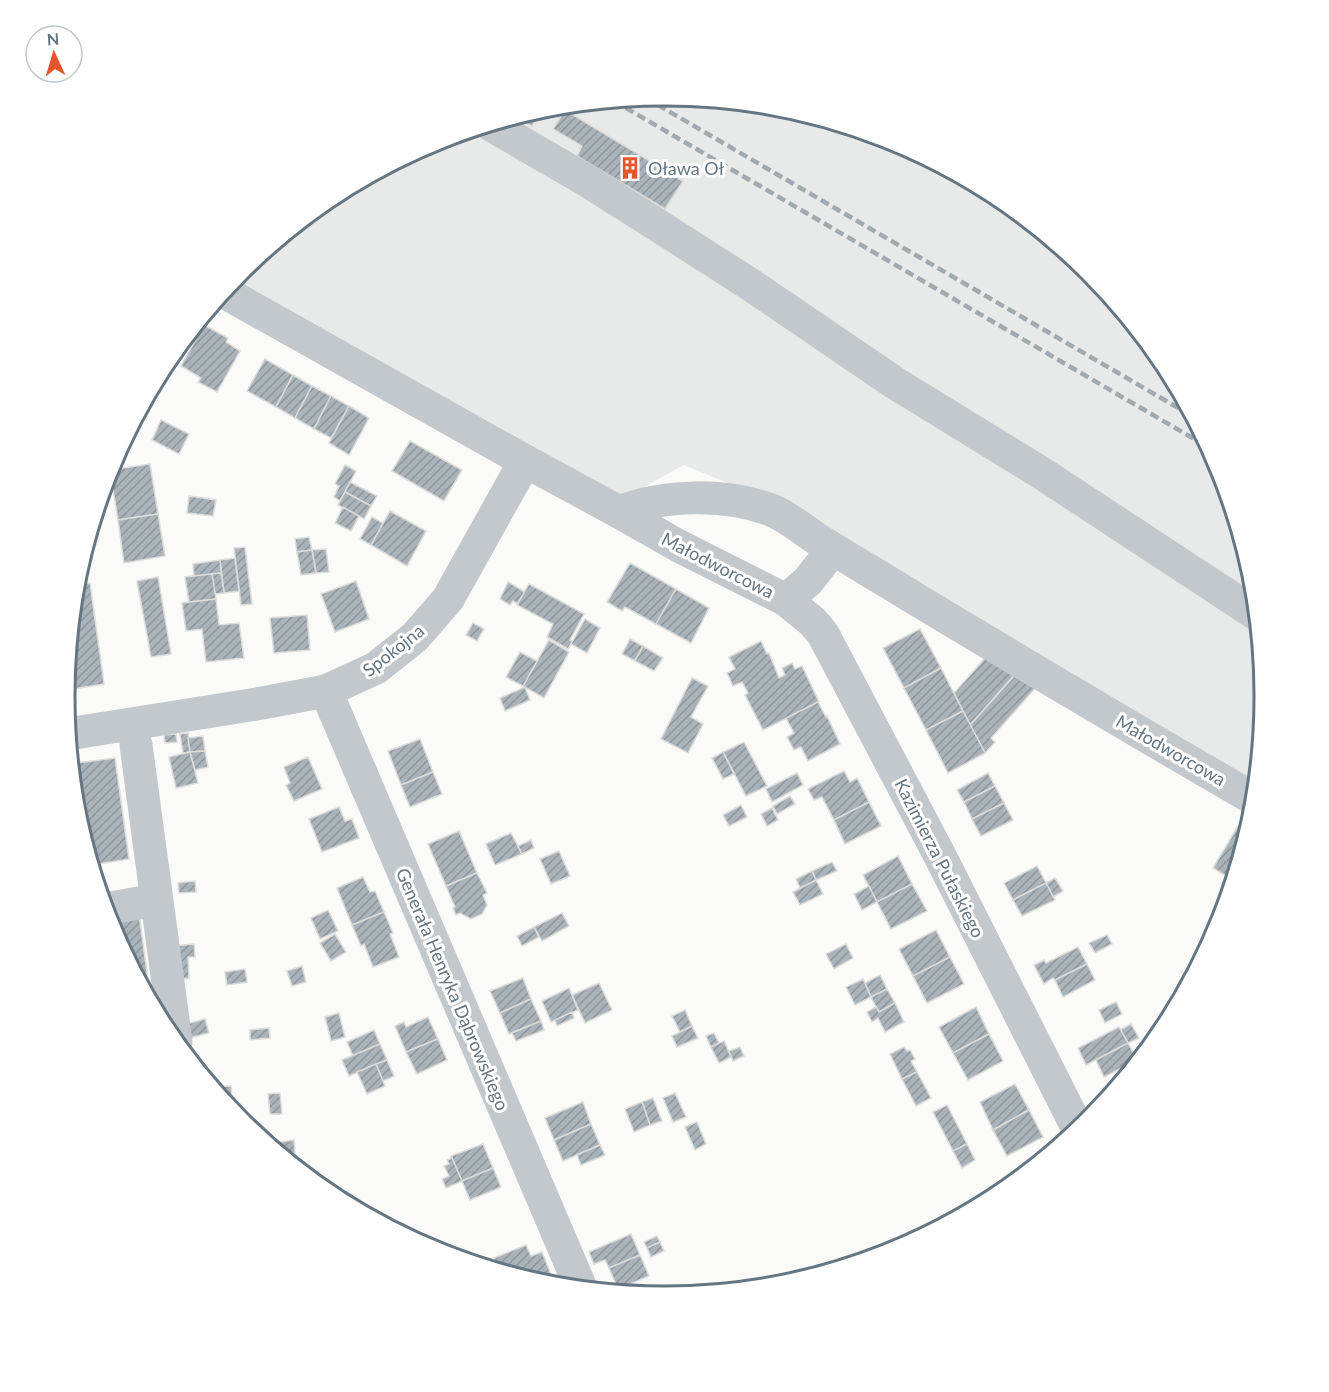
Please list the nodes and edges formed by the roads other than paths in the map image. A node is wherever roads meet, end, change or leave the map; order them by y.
1 (500, 130) edge
2 (231, 296) edge
3 (525, 461) junction
4 (619, 512) junction
5 (833, 549) junction
6 (786, 600) junction
7 (1247, 608) edge
8 (326, 691) junction
9 (140, 733) junction
10 (76, 734) edge
11 (1246, 794) edge
12 (156, 900) junction
13 (114, 907) edge
14 (173, 1023) edge
15 (1073, 1120) edge
16 (577, 1278) edge

1 - 7 street
2 - 3 street, Małodworcowa
3 - 4 street, Małodworcowa
3 - 8 street, Spokojna
4 - 5 street
4 - 6 street, Małodworcowa
5 - 6 street, Małodworcowa
5 - 11 street, Małodworcowa
6 - 15 street, Kazimierza Pułaskiego
8 - 9 street, Spokojna
8 - 16 street, Generała Henryka Dąbrowskiego
9 - 10 street, Spokojna
9 - 12 street
12 - 13 street
12 - 14 street

